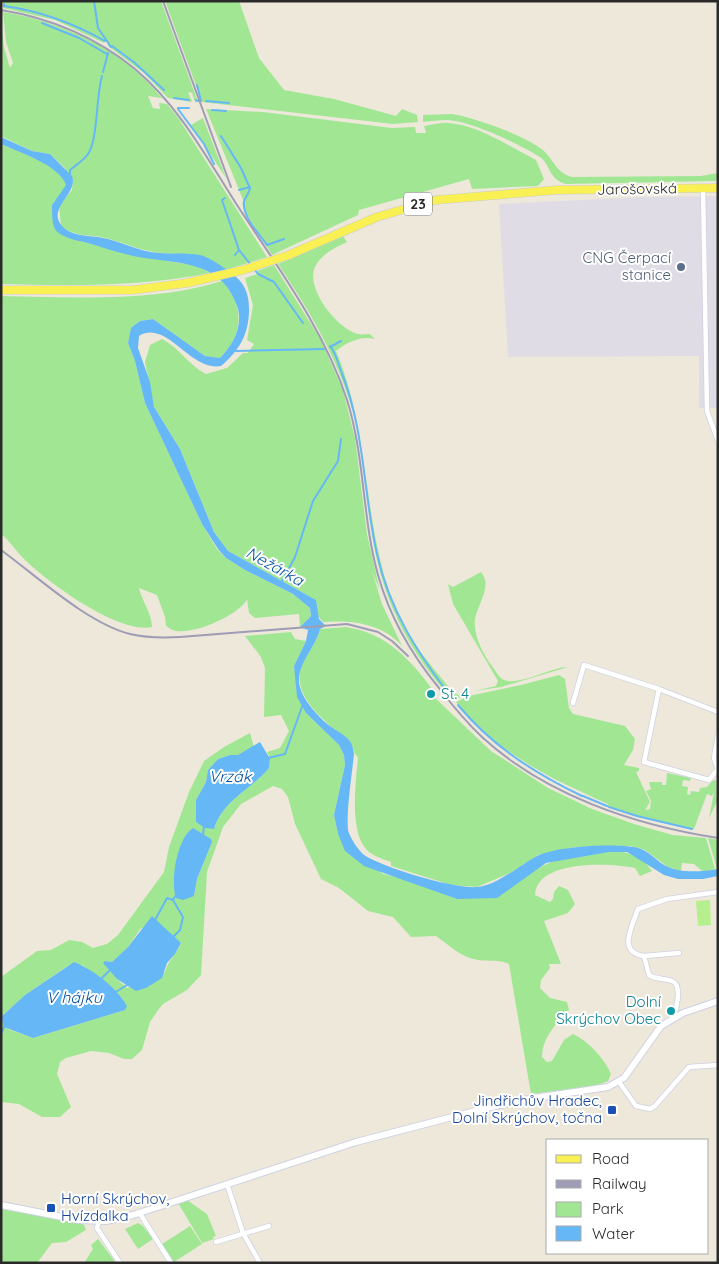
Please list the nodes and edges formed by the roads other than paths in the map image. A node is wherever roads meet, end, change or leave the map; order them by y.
1 (703, 188) junction
2 (718, 188) edge
3 (1, 290) edge
4 (718, 441) edge
5 (658, 689) junction
6 (574, 703) dead end
7 (718, 712) edge
8 (718, 735) edge
9 (718, 770) edge
10 (718, 892) edge
11 (679, 953) dead end
12 (644, 956) junction
13 (718, 1001) edge
14 (677, 1006) junction
15 (690, 1011) junction
16 (674, 1018) junction
17 (718, 1065) edge
18 (619, 1082) junction
19 (226, 1182) junction
20 (1, 1205) edge
21 (139, 1212) junction
22 (99, 1220) junction
23 (269, 1226) dead end
24 (243, 1233) junction
25 (216, 1242) dead end
26 (120, 1263) edge
27 (171, 1263) edge
28 (260, 1263) edge

1 - 2 main road, Jarošovská / 23
1 - 3 main road, Jarošovská / 23, bridge
1 - 4 street
5 - 6 street
5 - 7 street
5 - 9 street
8 - 9 street
10 - 12 street
11 - 12 street
12 - 14 street
13 - 15 street
14 - 15 street
14 - 16 street
15 - 16 street
16 - 18 street
17 - 18 street
18 - 19 street
19 - 21 street
19 - 24 street
20 - 22 street
21 - 22 street
21 - 27 street
22 - 26 street
23 - 24 street
24 - 25 street
24 - 28 street

